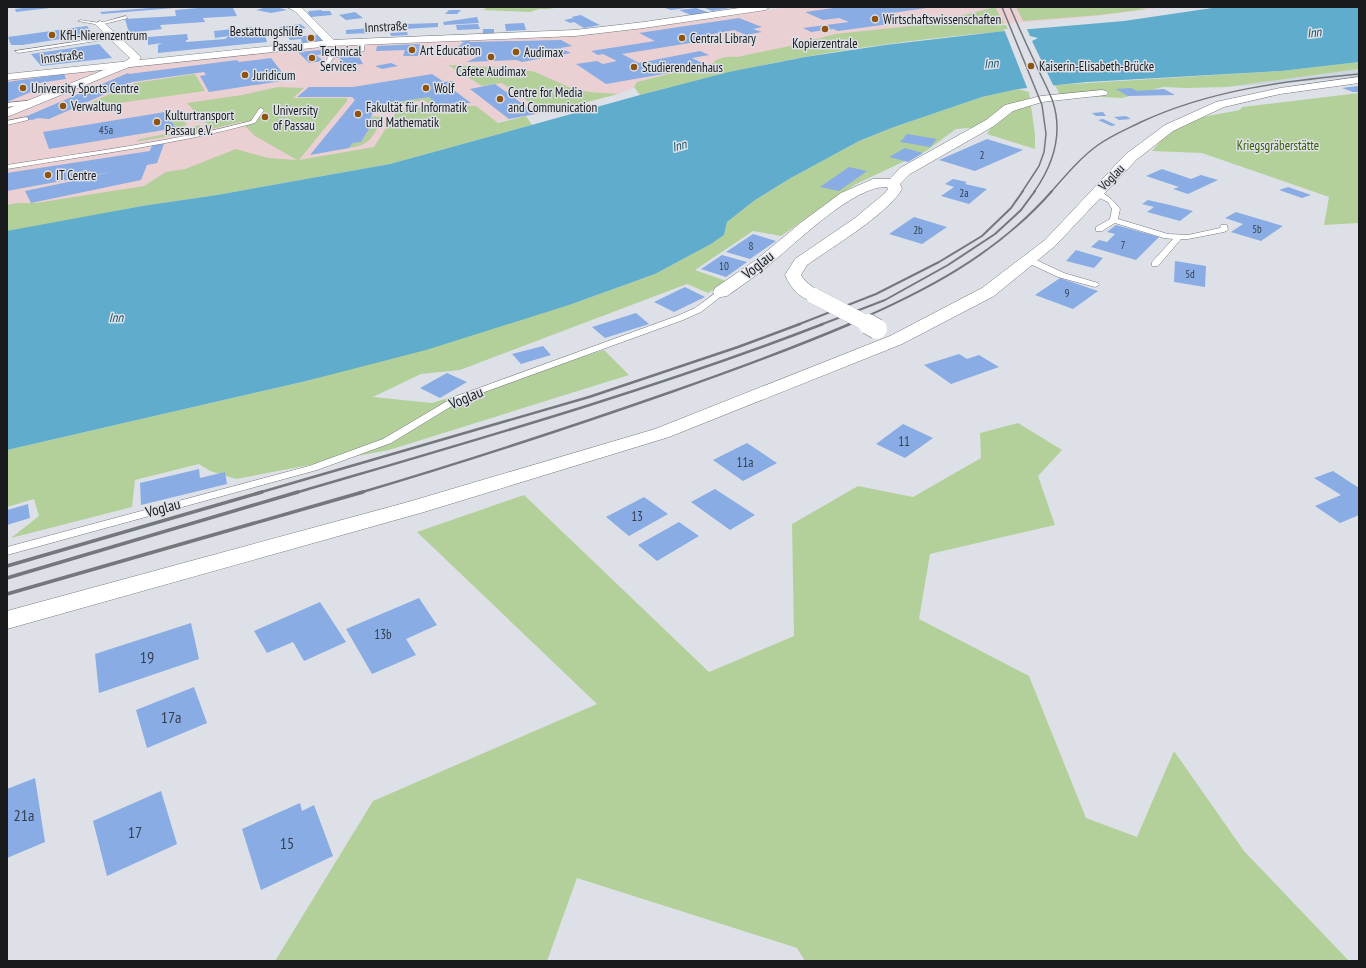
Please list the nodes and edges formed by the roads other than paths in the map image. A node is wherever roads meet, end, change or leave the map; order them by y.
1 (292, 7) edge
2 (766, 7) edge
3 (126, 17) dead end
4 (80, 21) dead end
5 (100, 24) junction
6 (113, 36) junction
7 (86, 39) dead end
8 (362, 41) junction
9 (331, 43) junction
10 (18, 51) dead end
11 (130, 63) junction
12 (327, 64) dead end
13 (7, 77) edge
14 (1359, 80) edge
15 (1102, 93) dead end
16 (35, 102) junction
17 (7, 105) edge
18 (261, 110) dead end
19 (7, 113) edge
20 (26, 120) dead end
21 (7, 123) edge
22 (32, 155) dead end
23 (7, 160) edge
24 (7, 167) edge
25 (893, 183) junction
26 (1096, 193) junction
27 (1114, 220) junction
28 (1224, 227) dead end
29 (1099, 229) dead end
30 (1179, 236) junction
31 (1029, 260) junction
32 (1155, 264) dead end
33 (1095, 285) dead end
34 (721, 292) joint
35 (896, 340) junction
36 (7, 551) edge
37 (7, 620) edge

1 - 9 street
2 - 8 street, Innstraße
3 - 5 lane
4 - 5 lane
5 - 6 street
6 - 7 lane
6 - 10 lane
6 - 11 street
8 - 9 street, Innstraße
8 - 12 lane
9 - 11 street, Innstraße
11 - 13 street, Innstraße
11 - 16 street
14 - 26 street, Voglau
15 - 25 street, Voglau
16 - 17 lane
16 - 19 street
18 - 24 lane
20 - 21 lane
22 - 23 lane
25 - 34 street, Voglau
25 - 35 street, Voglau, bridge
26 - 27 lane
26 - 31 street, Voglau
27 - 29 lane
27 - 30 lane
28 - 30 lane
30 - 32 lane
31 - 33 lane
31 - 35 street, Voglau
34 - 36 lane, Voglau
35 - 37 street, Voglau

